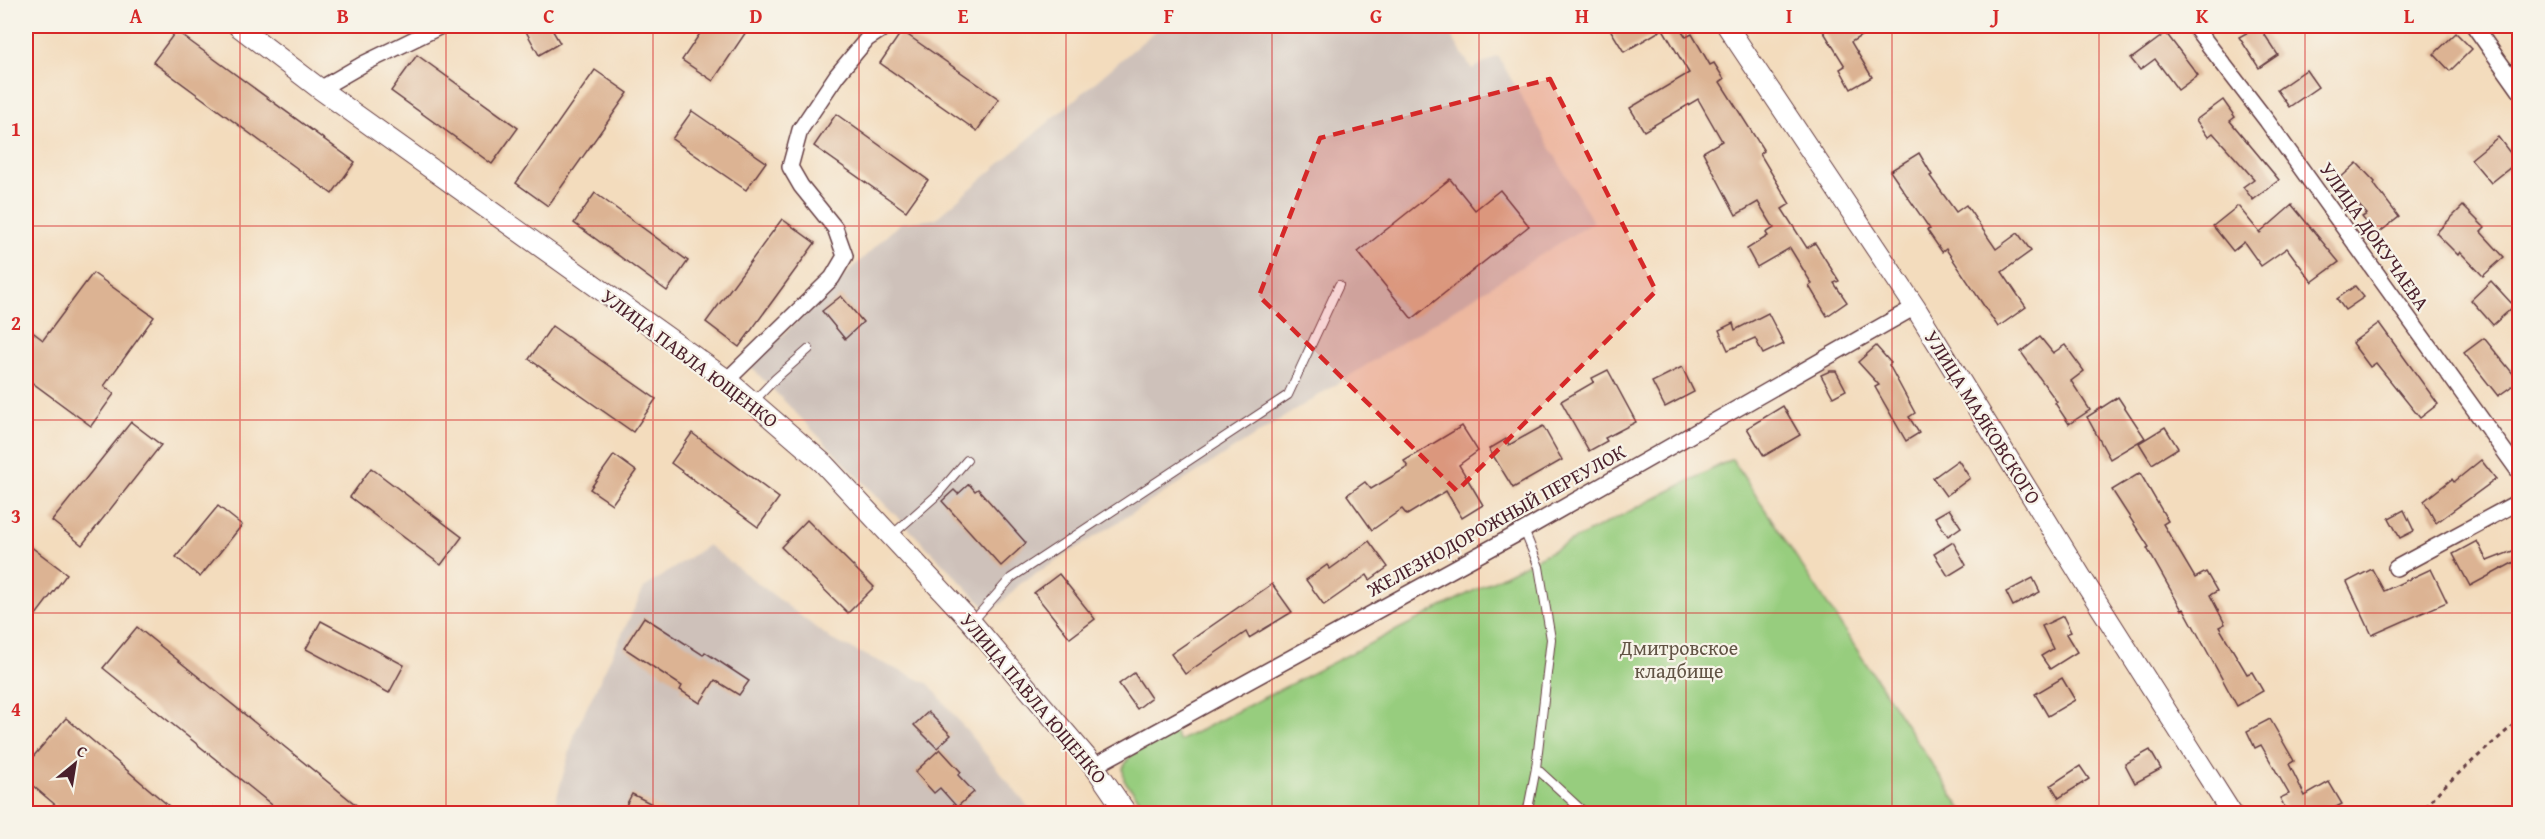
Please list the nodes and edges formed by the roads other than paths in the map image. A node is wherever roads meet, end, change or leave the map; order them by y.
1 (238, 26) edge
2 (441, 26) edge
3 (886, 26) edge
4 (1727, 26) edge
5 (2194, 26) edge
6 (2474, 26) edge
7 (320, 89) junction
8 (2520, 91) edge
9 (1339, 285) dead end
10 (1915, 307) junction
11 (809, 349) dead end
12 (727, 380) junction
13 (753, 402) junction
14 (967, 460) dead end
15 (2520, 473) edge
16 (2520, 501) edge
17 (1524, 530) junction
18 (892, 535) junction
19 (2396, 568) dead end
20 (972, 623) junction
21 (1094, 766) junction
22 (1536, 768) junction
23 (1127, 813) edge
24 (1527, 813) edge
25 (1586, 813) edge
26 (2232, 813) edge

1 - 7 street, УЛИЦА ПАВЛА ЮЩЕНКО
2 - 7 street
3 - 12 street
4 - 10 street, УЛИЦА МАЯКОВСКОГО
5 - 15 street, УЛИЦА ДОКУЧАЕВА
6 - 8 street
7 - 12 street, УЛИЦА ПАВЛА ЮЩЕНКО
9 - 20 lane
10 - 17 street, ЖЕЛЕЗНОДОРОЖНЫЙ ПЕРЕУЛОК
10 - 26 street, УЛИЦА МАЯКОВСКОГО
11 - 13 lane
12 - 13 street, УЛИЦА ПАВЛА ЮЩЕНКО
13 - 18 street, УЛИЦА ПАВЛА ЮЩЕНКО
14 - 18 lane
16 - 19 street
17 - 21 street, ЖЕЛЕЗНОДОРОЖНЫЙ ПЕРЕУЛОК
17 - 22 lane
18 - 20 street, УЛИЦА ПАВЛА ЮЩЕНКО
20 - 21 street, УЛИЦА ПАВЛА ЮЩЕНКО
21 - 23 street, УЛИЦА ПАВЛА ЮЩЕНКО
22 - 24 lane
22 - 25 lane

